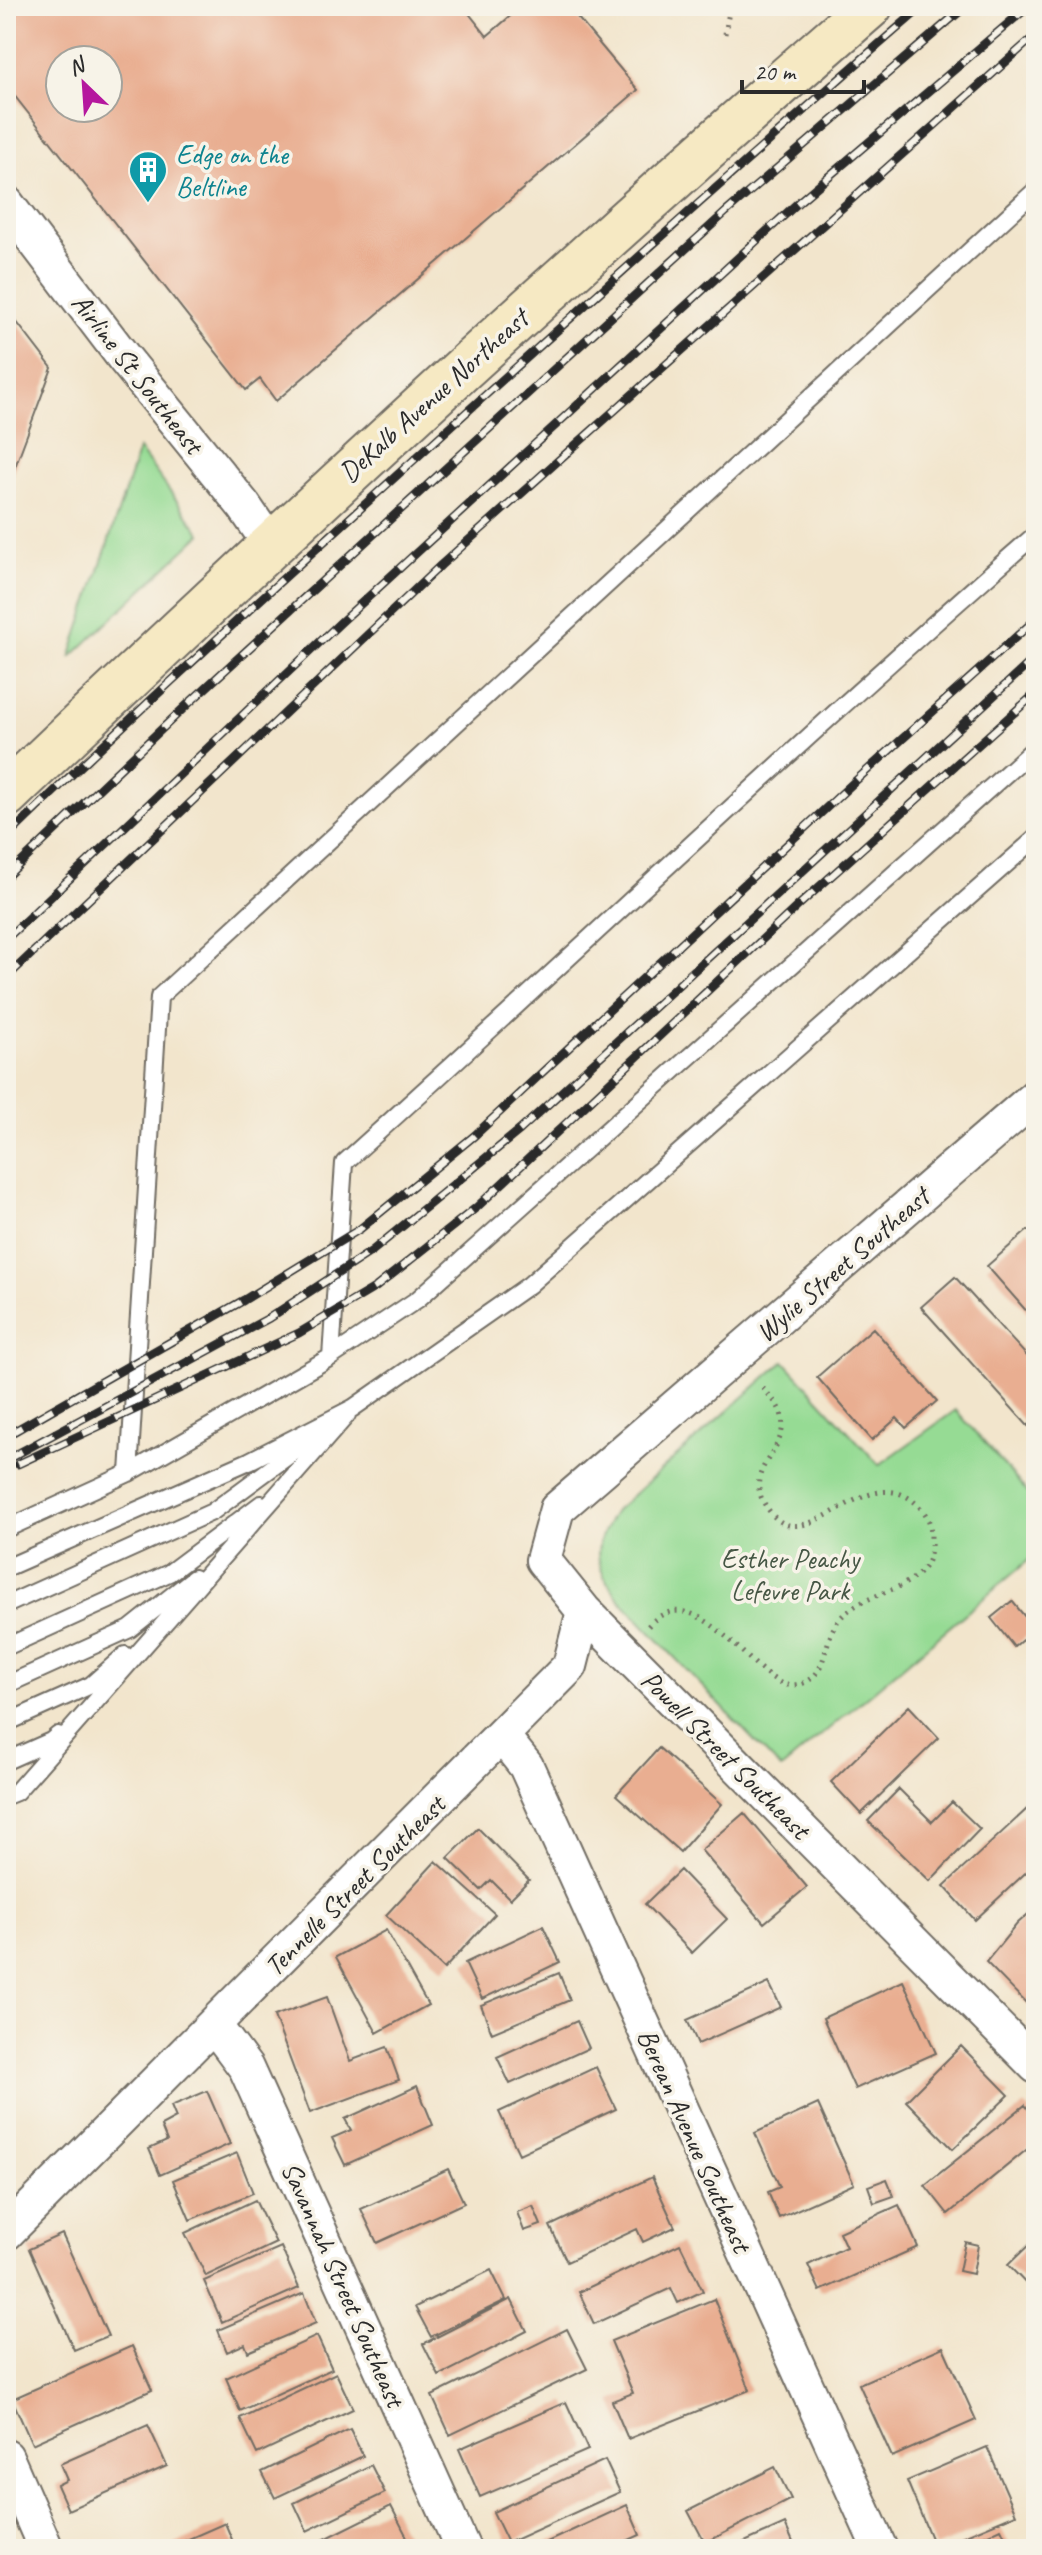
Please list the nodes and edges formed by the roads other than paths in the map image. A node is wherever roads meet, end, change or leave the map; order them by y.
1 (870, 6) edge
2 (1036, 190) edge
3 (6, 203) edge
4 (1036, 534) edge
5 (270, 544) junction
6 (1036, 747) edge
7 (6, 795) edge
8 (1036, 838) edge
9 (1036, 1096) edge
10 (331, 1357) junction
11 (353, 1408) junction
12 (649, 1433) joint
13 (129, 1473) junction
14 (291, 1481) junction
15 (6, 1529) edge
16 (230, 1549) junction
17 (6, 1568) edge
18 (6, 1605) edge
19 (175, 1611) junction
20 (584, 1611) junction
21 (6, 1647) edge
22 (119, 1675) junction
23 (6, 1685) edge
24 (6, 1723) edge
25 (502, 1736) junction
26 (6, 1761) edge
27 (6, 1796) edge
28 (214, 2025) junction
29 (1036, 2066) edge
30 (6, 2233) edge
31 (6, 2457) edge
32 (46, 2549) edge
33 (463, 2549) edge
34 (880, 2549) edge

1 - 5 main road, DeKalb Avenue Northeast
2 - 13 lane
3 - 5 street, Airline St Southeast
4 - 10 lane
5 - 7 main road, DeKalb Avenue Northeast
6 - 10 lane
8 - 11 lane
9 - 12 street, Wylie Street Southeast
10 - 13 lane
11 - 14 lane
11 - 17 lane
11 - 18 lane
12 - 20 street, Powell Street Southeast
13 - 15 lane
14 - 16 lane
14 - 21 lane
16 - 19 lane
16 - 23 lane
19 - 22 lane
19 - 24 lane
20 - 25 street, Tennelle Street Southeast
20 - 29 street, Powell Street Southeast
22 - 26 lane
22 - 27 lane
25 - 28 street, Tennelle Street Southeast
25 - 34 street, Berean Avenue Southeast
28 - 30 street, Tennelle Street Southeast
28 - 33 street, Savannah Street Southeast
31 - 32 street

